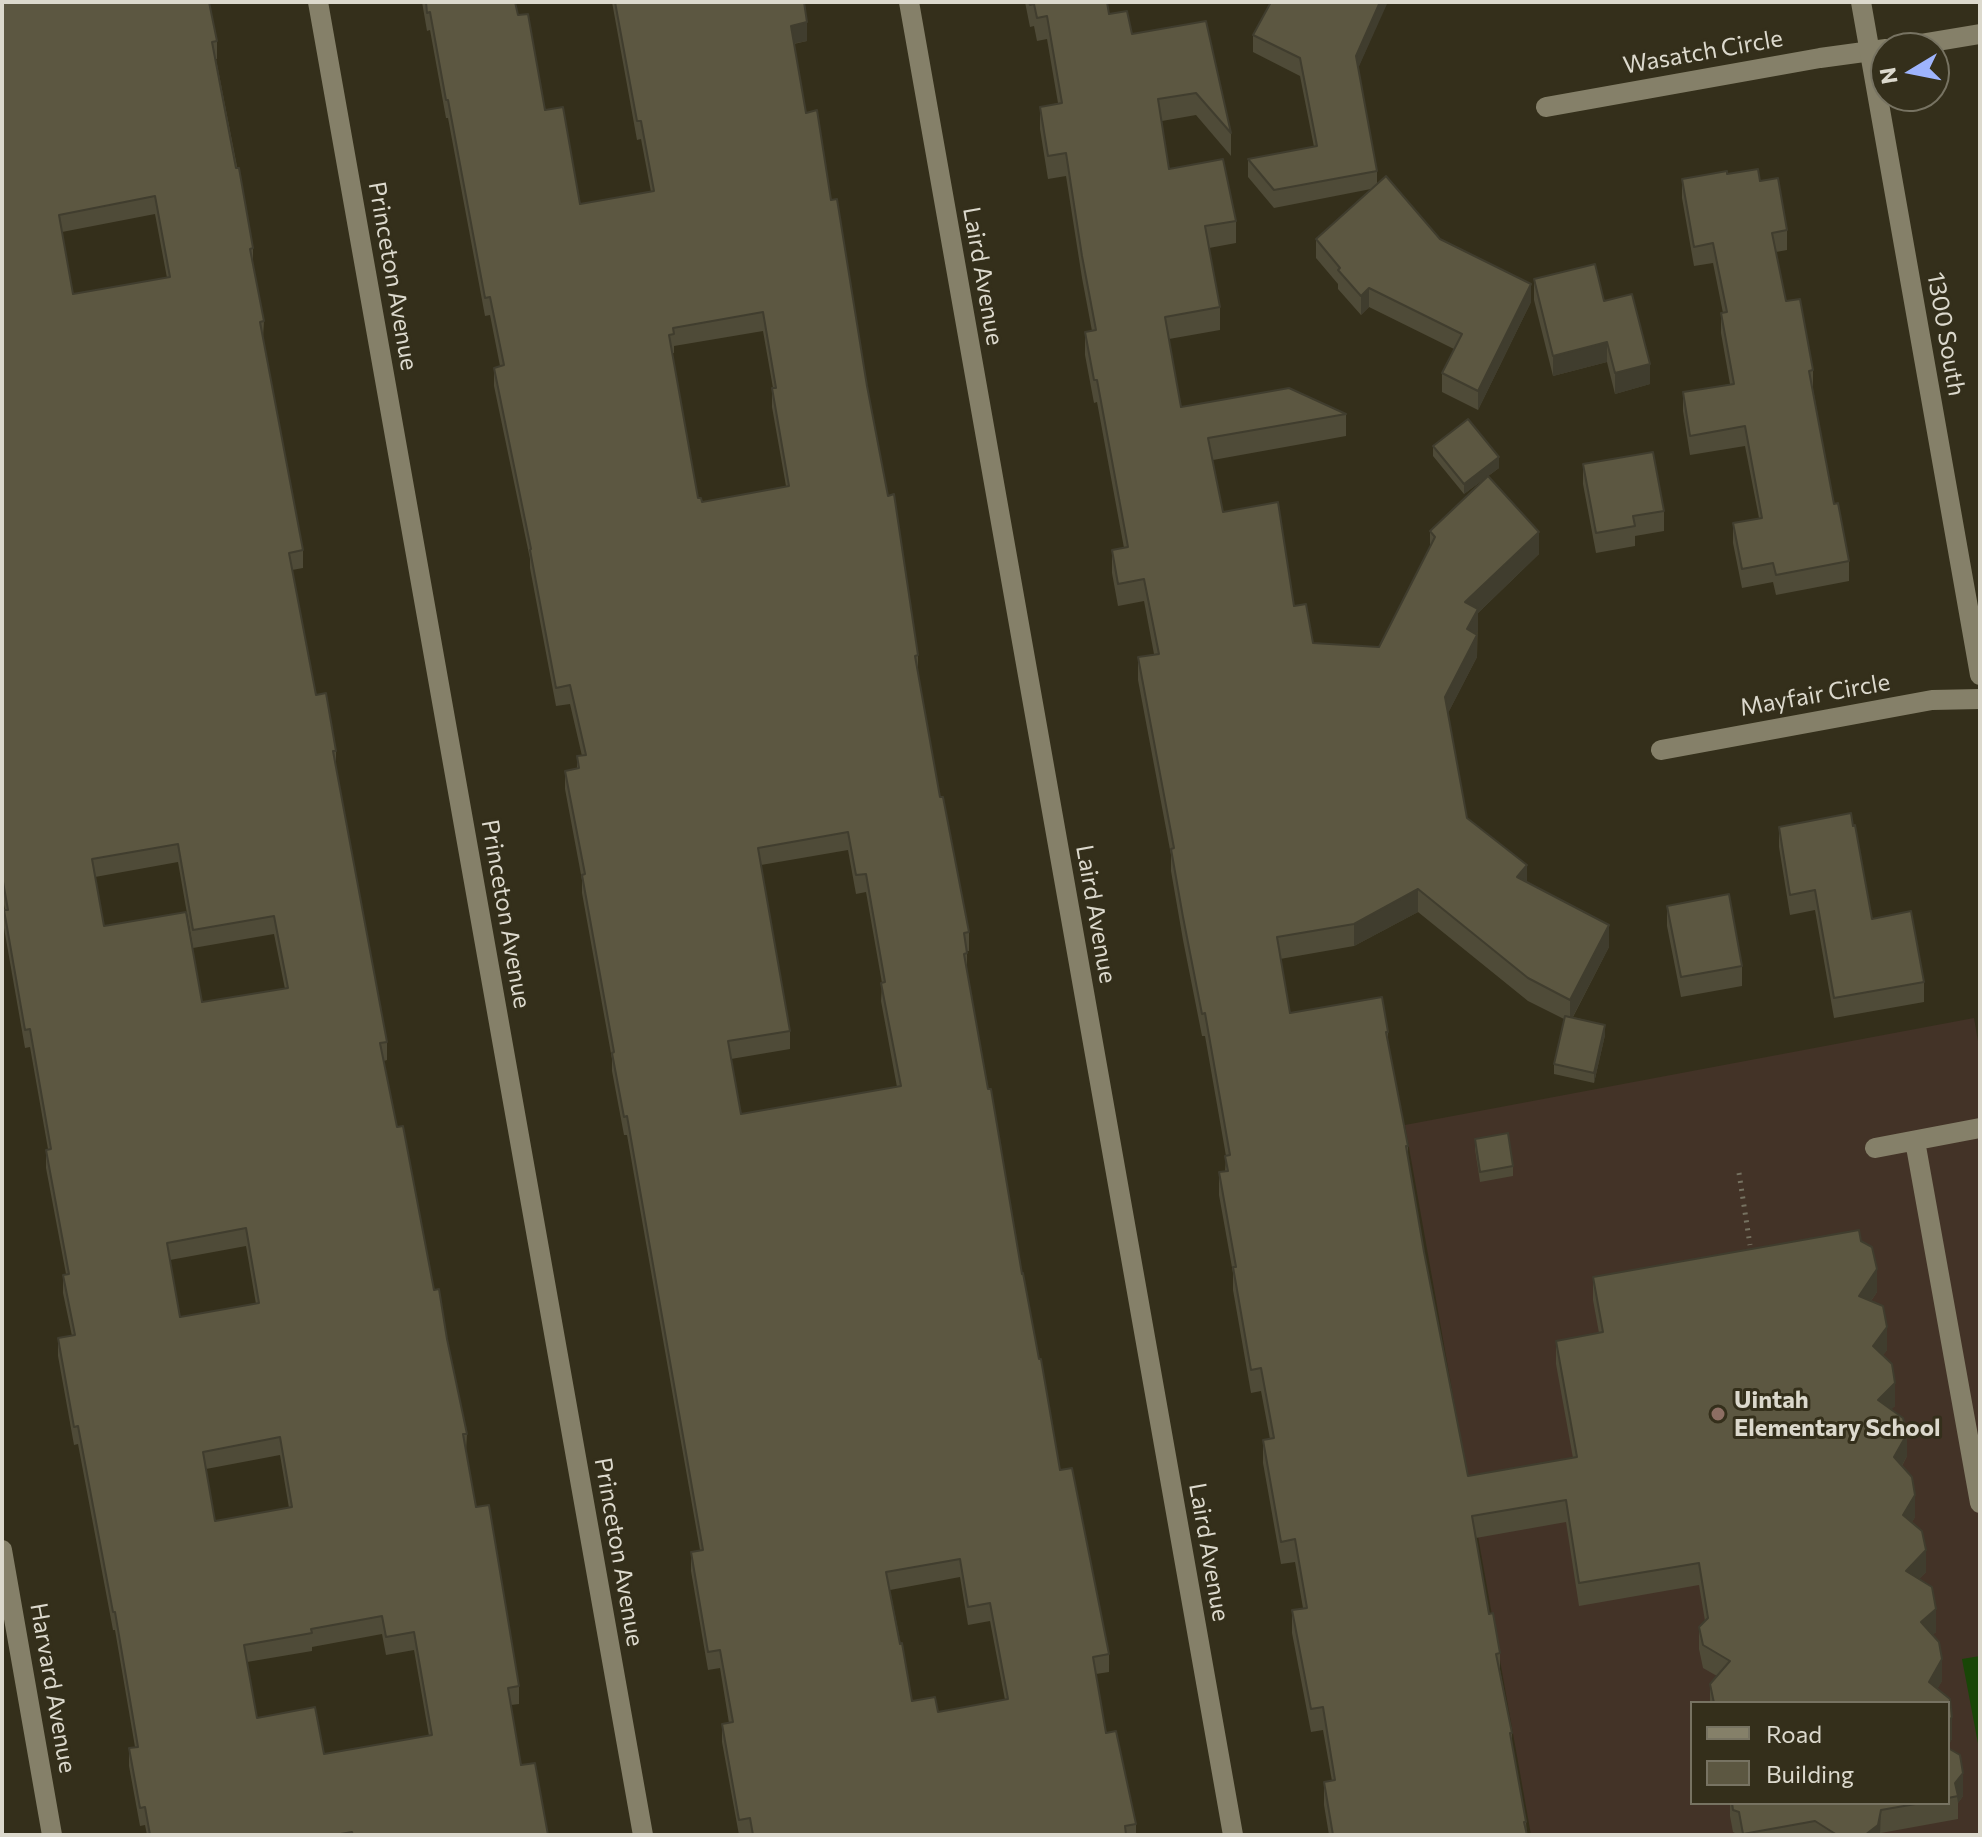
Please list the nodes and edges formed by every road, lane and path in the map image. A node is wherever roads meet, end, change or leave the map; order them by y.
1 (318, 2) edge
2 (909, 2) edge
3 (1861, 2) edge
4 (1872, 32) edge
5 (1980, 34) edge
6 (1950, 39) edge
7 (1870, 51) edge
8 (1546, 107) dead end
9 (1888, 112) edge
10 (1980, 675) edge
11 (1980, 699) edge
12 (1661, 750) dead end
13 (1980, 1128) edge
14 (1915, 1141) junction
15 (1875, 1148) dead end
16 (1739, 1173) dead end
17 (1750, 1245) dead end
18 (1980, 1503) edge
19 (2, 1550) edge
20 (52, 1835) edge
21 (643, 1835) edge
22 (1233, 1835) edge

1 - 21 street, Princeton Avenue
2 - 22 street, Laird Avenue
3 - 4 street, 1300 South
5 - 6 street
7 - 8 street, Wasatch Circle
9 - 10 street, 1300 South
11 - 12 street, Mayfair Circle
13 - 14 street
14 - 15 street
14 - 18 street
16 - 17 path
19 - 20 street, Harvard Avenue

